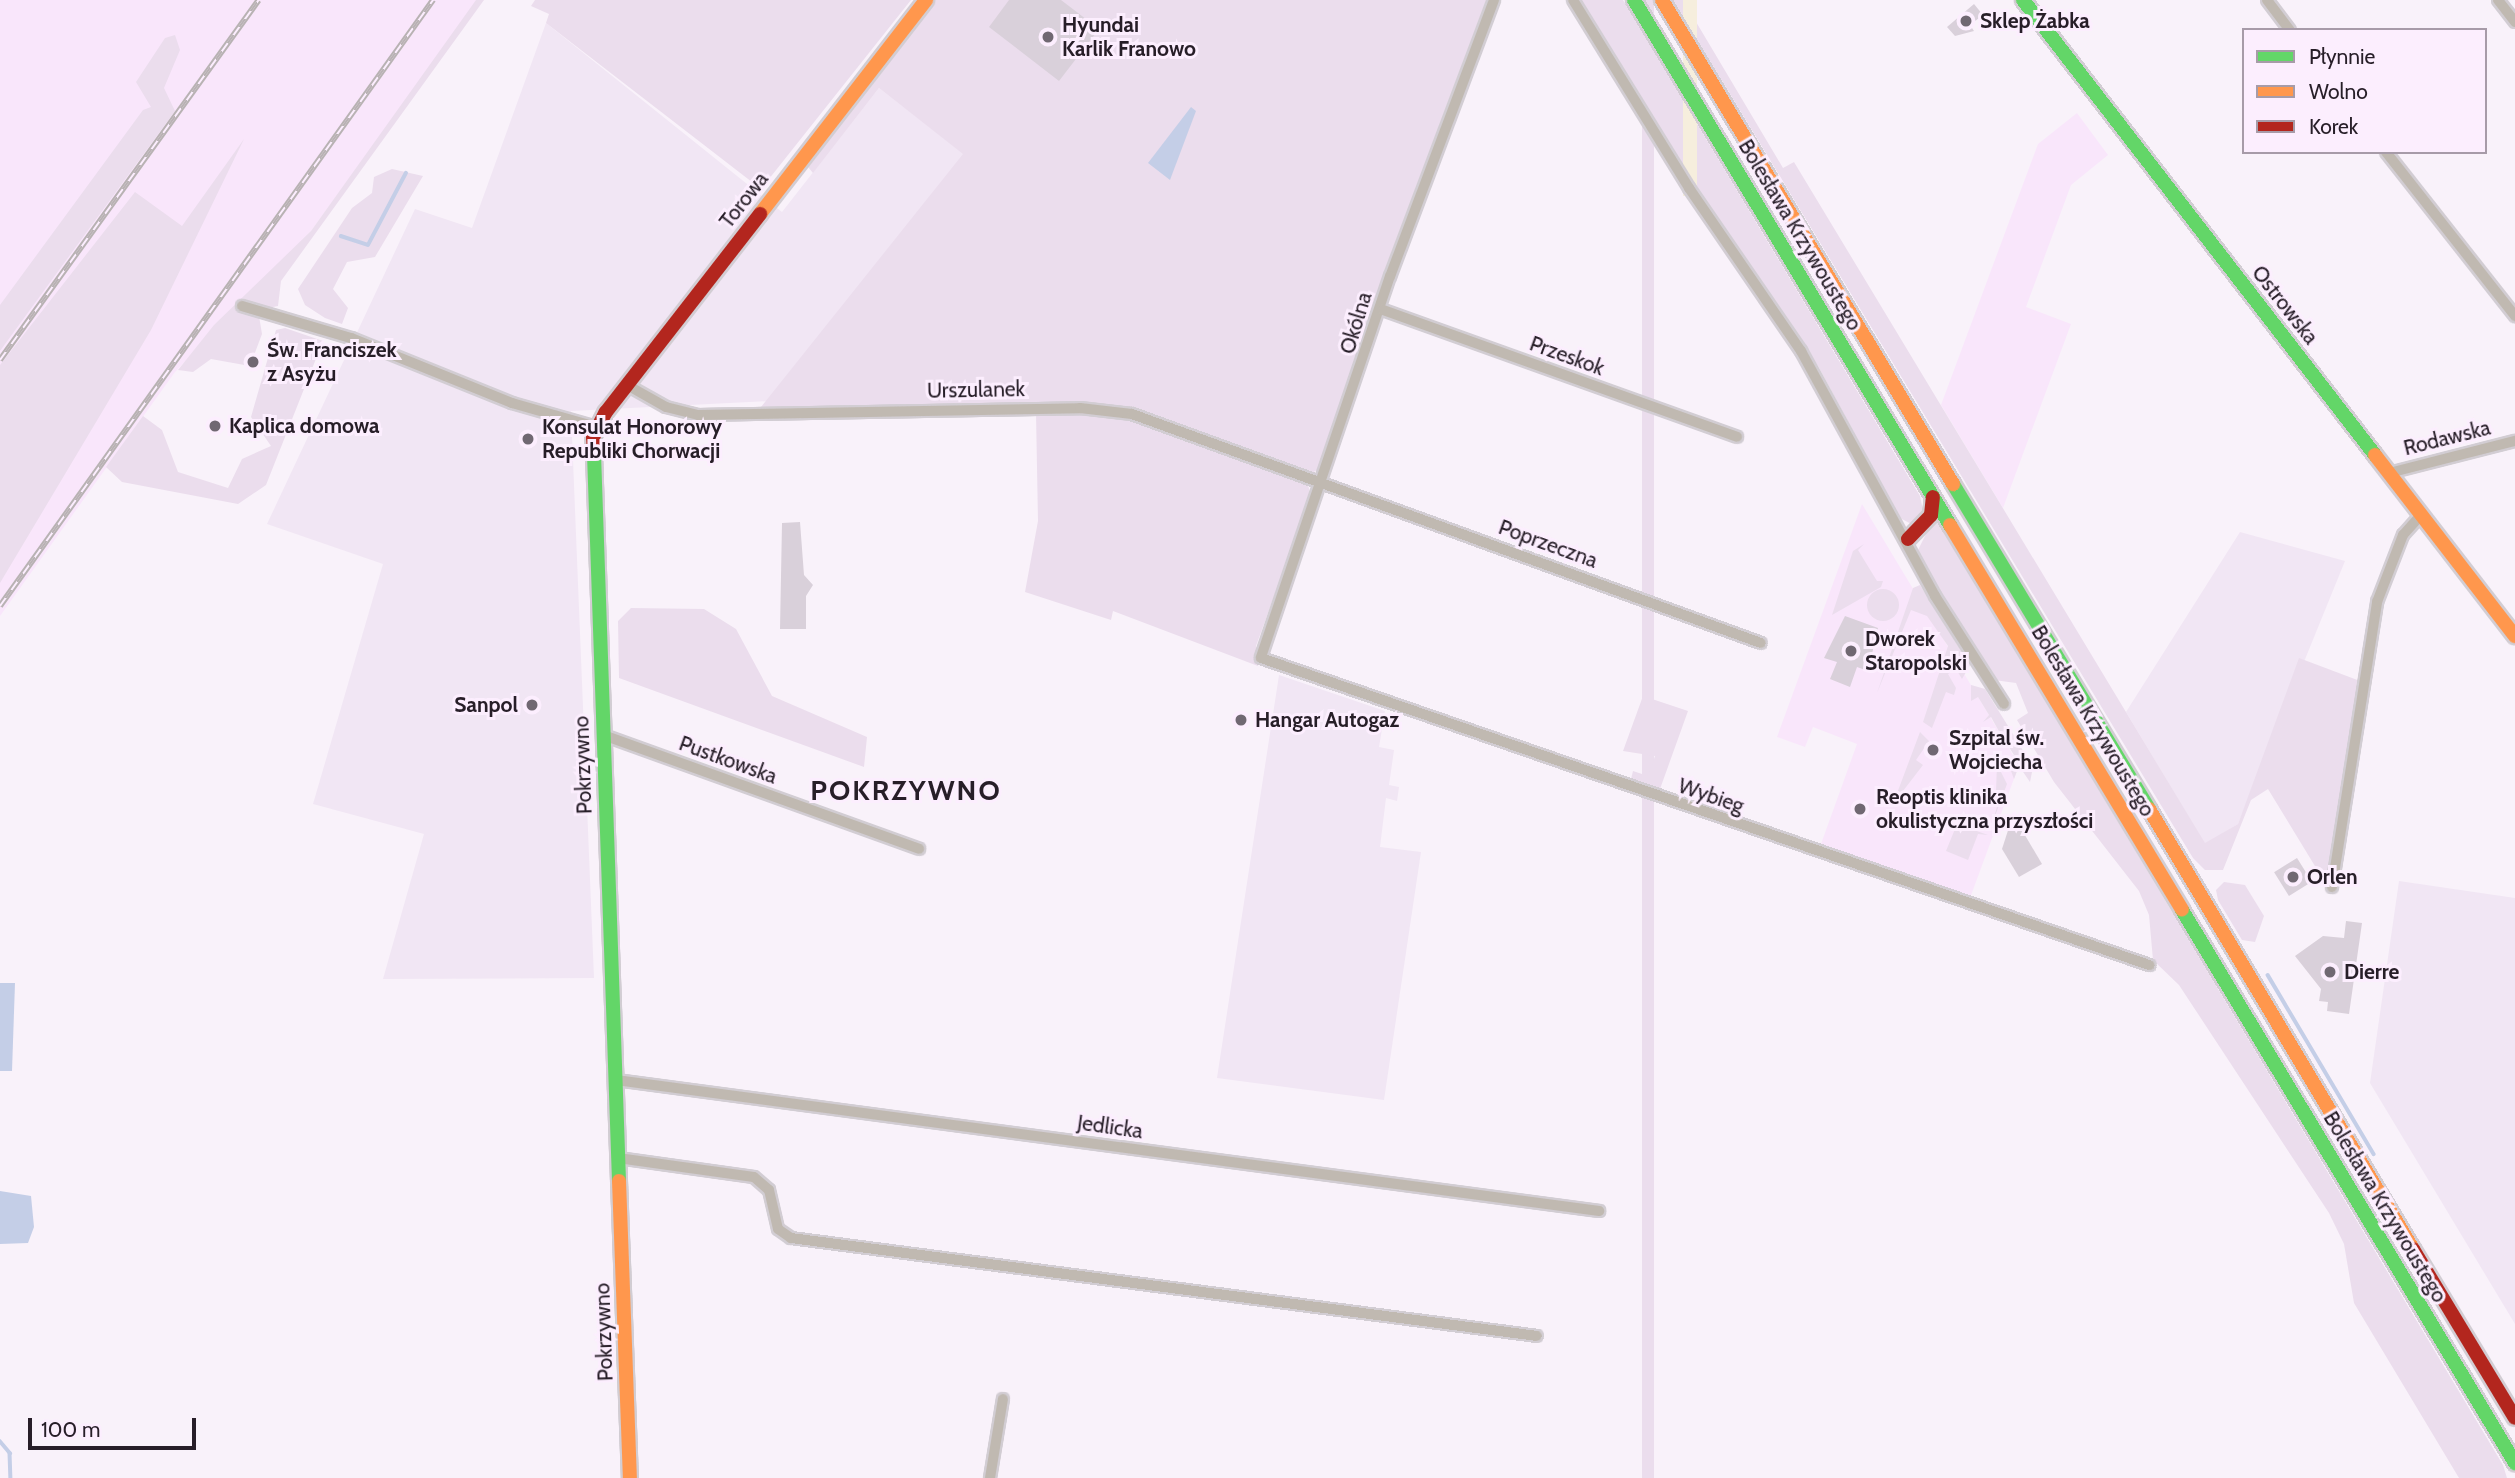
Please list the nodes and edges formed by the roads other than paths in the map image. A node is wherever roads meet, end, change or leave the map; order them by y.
1 (926, 0) edge
2 (1493, 0) edge
3 (1573, 0) edge
4 (1634, 0) edge
5 (1662, 0) edge
6 (2023, 0) edge
7 (2267, 0) edge
8 (2498, 0) edge
9 (2515, 22) edge
10 (2288, 28) edge
11 (2388, 154) edge
12 (242, 306) dead end
13 (1383, 310) junction
14 (2515, 316) edge
15 (627, 385) junction
16 (596, 427) junction
17 (1737, 438) dead end
18 (2515, 441) edge
19 (2389, 474) junction
20 (1321, 481) junction
21 (1933, 496) junction
22 (2421, 515) junction
23 (1908, 539) junction
24 (2515, 636) edge
25 (1761, 643) dead end
26 (1261, 658) joint
27 (2004, 704) dead end
28 (603, 735) junction
29 (919, 849) dead end
30 (2332, 887) dead end
31 (2149, 965) dead end
32 (616, 1080) junction
33 (618, 1158) junction
34 (1599, 1211) dead end
35 (1537, 1336) dead end
36 (1003, 1399) dead end
37 (2515, 1418) edge
38 (2515, 1464) edge
39 (631, 1478) edge
40 (990, 1478) edge

1 - 15 main road, Torowa
2 - 13 street, Okólna
3 - 23 street
4 - 21 main road, Bolesława Krzywoustego
5 - 37 main road, Bolesława Krzywoustego
6 - 19 main road, Ostrowska
7 - 10 street
8 - 9 street
11 - 14 street
12 - 16 street
13 - 17 street, Przeskok
13 - 20 street, Okólna
15 - 16 main road, Torowa
15 - 20 street, Urszulanek
16 - 28 main road, Pokrzywno
18 - 19 street, Rodawska
19 - 22 main road, Ostrowska
20 - 25 street, Poprzeczna
20 - 26 street, Okólna
21 - 23 main road
21 - 38 main road, Bolesława Krzywoustego
22 - 24 main road, Ostrowska
22 - 30 street
23 - 27 street
26 - 31 street, Wybieg
28 - 29 street, Pustkowska
28 - 32 main road, Pokrzywno
32 - 33 main road, Pokrzywno
32 - 34 street, Jedlicka
33 - 35 street
33 - 39 main road, Pokrzywno
36 - 40 street

